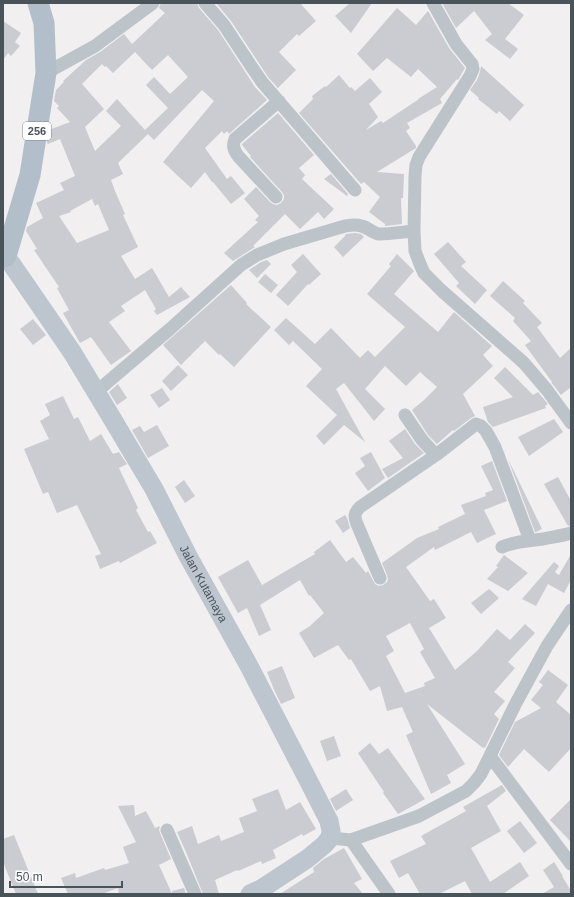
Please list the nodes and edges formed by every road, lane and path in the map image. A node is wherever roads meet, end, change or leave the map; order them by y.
1 (38, 3) edge
2 (153, 3) edge
3 (205, 3) edge
4 (433, 3) edge
5 (46, 73) junction
6 (279, 101) junction
7 (355, 190) dead end
8 (276, 197) dead end
9 (414, 231) junction
10 (6, 249) edge
11 (96, 392) junction
12 (405, 415) dead end
13 (571, 423) edge
14 (436, 455) junction
15 (571, 533) edge
16 (530, 540) junction
17 (502, 547) dead end
18 (380, 578) dead end
19 (571, 610) edge
20 (490, 756) junction
21 (167, 830) dead end
22 (330, 838) junction
23 (351, 840) junction
24 (571, 864) edge
25 (195, 894) edge
26 (250, 894) edge
27 (389, 894) edge

1 - 5 main road, 256
2 - 5 street
3 - 6 street
4 - 9 street
5 - 10 main road, 256
6 - 7 street
6 - 8 street
9 - 11 street
9 - 13 street
10 - 11 main road, Jalan Kutamaya
11 - 22 main road, Jalan Kutamaya
12 - 14 street
14 - 16 street
14 - 18 street
15 - 16 street
16 - 17 street
19 - 20 street
20 - 23 street
20 - 24 street
21 - 25 street
22 - 23 street
22 - 26 main road
23 - 27 street

